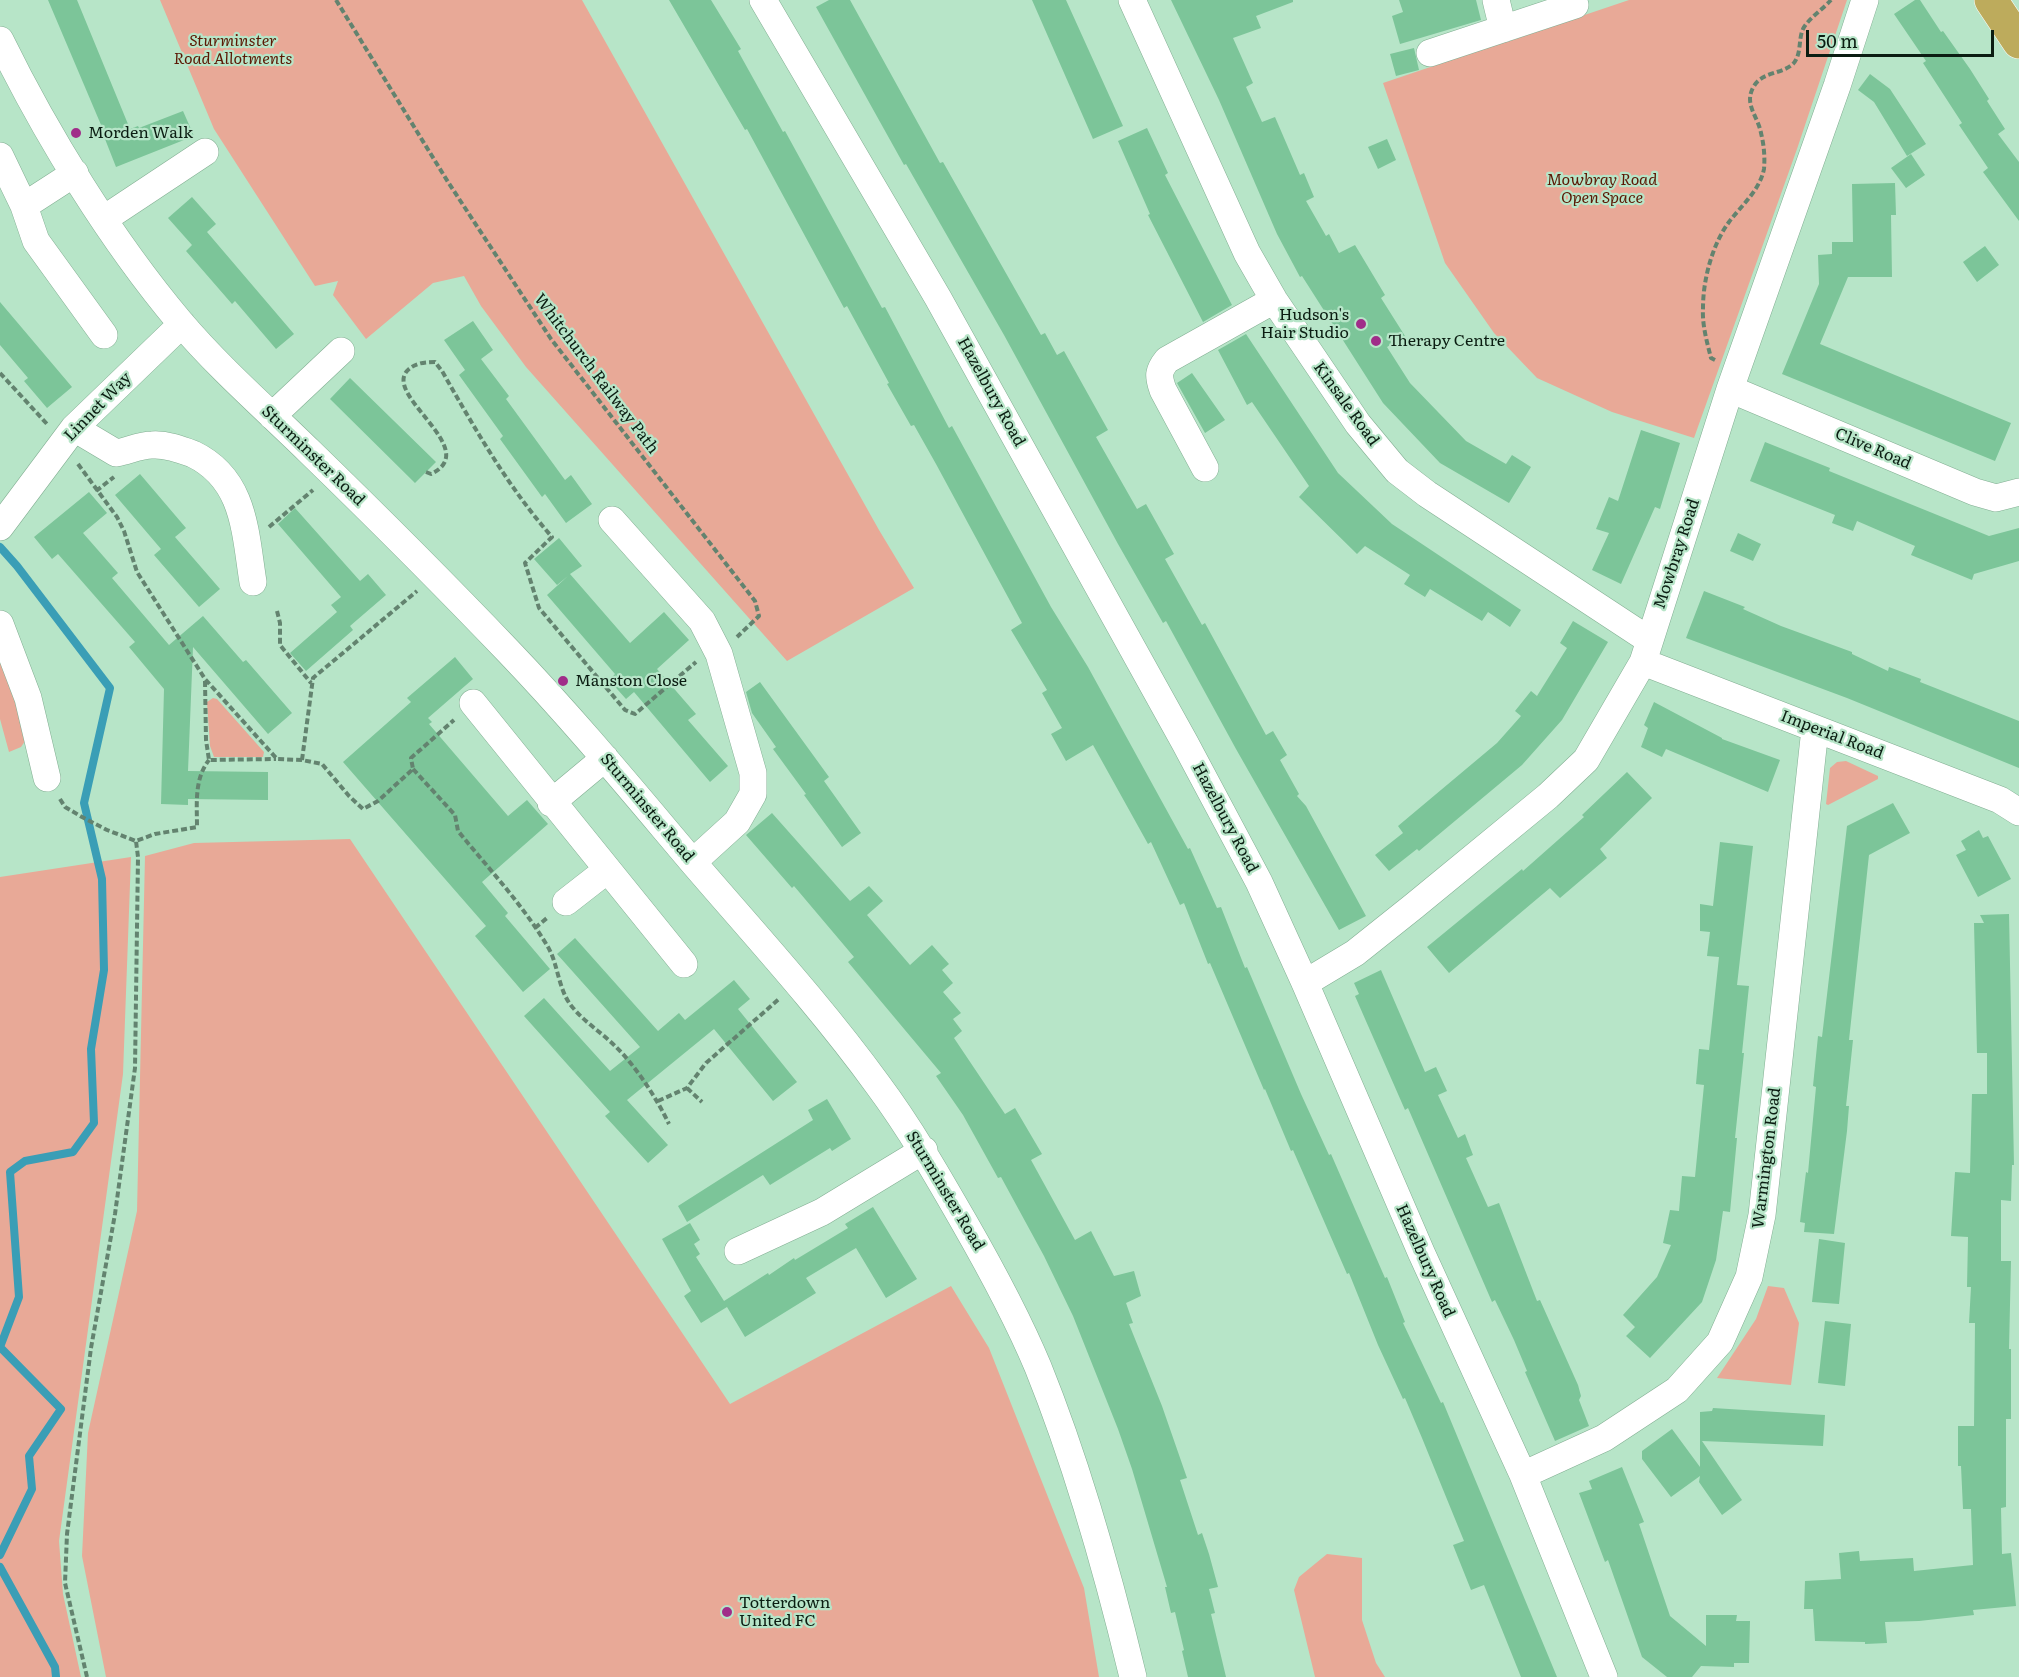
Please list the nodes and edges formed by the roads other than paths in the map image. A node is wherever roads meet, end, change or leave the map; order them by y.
1 (763, 0) edge
2 (1132, 0) edge
3 (1496, 0) edge
4 (1865, 0) edge
5 (1990, 0) edge
6 (1575, 5) dead end
7 (1503, 29) junction
8 (0, 40) edge
9 (2019, 42) edge
10 (1430, 53) dead end
11 (205, 152) dead end
12 (0, 156) edge
13 (75, 173) junction
14 (24, 206) junction
15 (104, 219) junction
16 (1274, 300) junction
17 (182, 324) junction
18 (104, 334) dead end
19 (341, 351) dead end
20 (1733, 381) junction
21 (272, 416) junction
22 (65, 439) junction
23 (1205, 468) dead end
24 (2019, 492) edge
25 (612, 520) dead end
26 (3, 523) edge
27 (253, 582) dead end
28 (0, 624) edge
29 (1646, 651) junction
30 (472, 704) road end
31 (1815, 729) junction
32 (605, 758) junction
33 (47, 778) dead end
34 (551, 803) junction
35 (2019, 812) edge
36 (693, 862) junction
37 (607, 870) junction
38 (566, 902) dead end
39 (684, 964) dead end
40 (1305, 982) junction
41 (924, 1150) junction
42 (738, 1251) dead end
43 (1524, 1475) junction
44 (1133, 1677) edge
45 (1604, 1677) edge

1 - 40 street, Hazelbury Road
2 - 16 street, Kinsale Road
3 - 7 street
4 - 20 street, Mowbray Road
5 - 9 highway
6 - 7 street
7 - 10 street
8 - 13 street, Sturminster Road
11 - 15 street
12 - 14 street
13 - 14 street
13 - 15 street, Sturminster Road
14 - 18 street
15 - 17 street, Sturminster Road
16 - 23 street
16 - 29 street, Kinsale Road
17 - 21 street, Sturminster Road
17 - 22 street, Linnet Way
19 - 21 street
20 - 24 street, Clive Road
20 - 29 street, Mowbray Road
21 - 32 street, Sturminster Road
22 - 26 street, Linnet Way
22 - 27 street
25 - 36 street
28 - 33 street
29 - 31 street, Imperial Road
29 - 40 street, Mowbray Road
30 - 34 street
31 - 35 street, Imperial Road
31 - 43 street, Warmington Road
32 - 34 street
32 - 36 street, Sturminster Road
34 - 37 street
36 - 41 street, Sturminster Road
37 - 38 street
37 - 39 street
40 - 43 street, Hazelbury Road
41 - 42 street
41 - 44 street, Sturminster Road
43 - 45 street, Hazelbury Road

